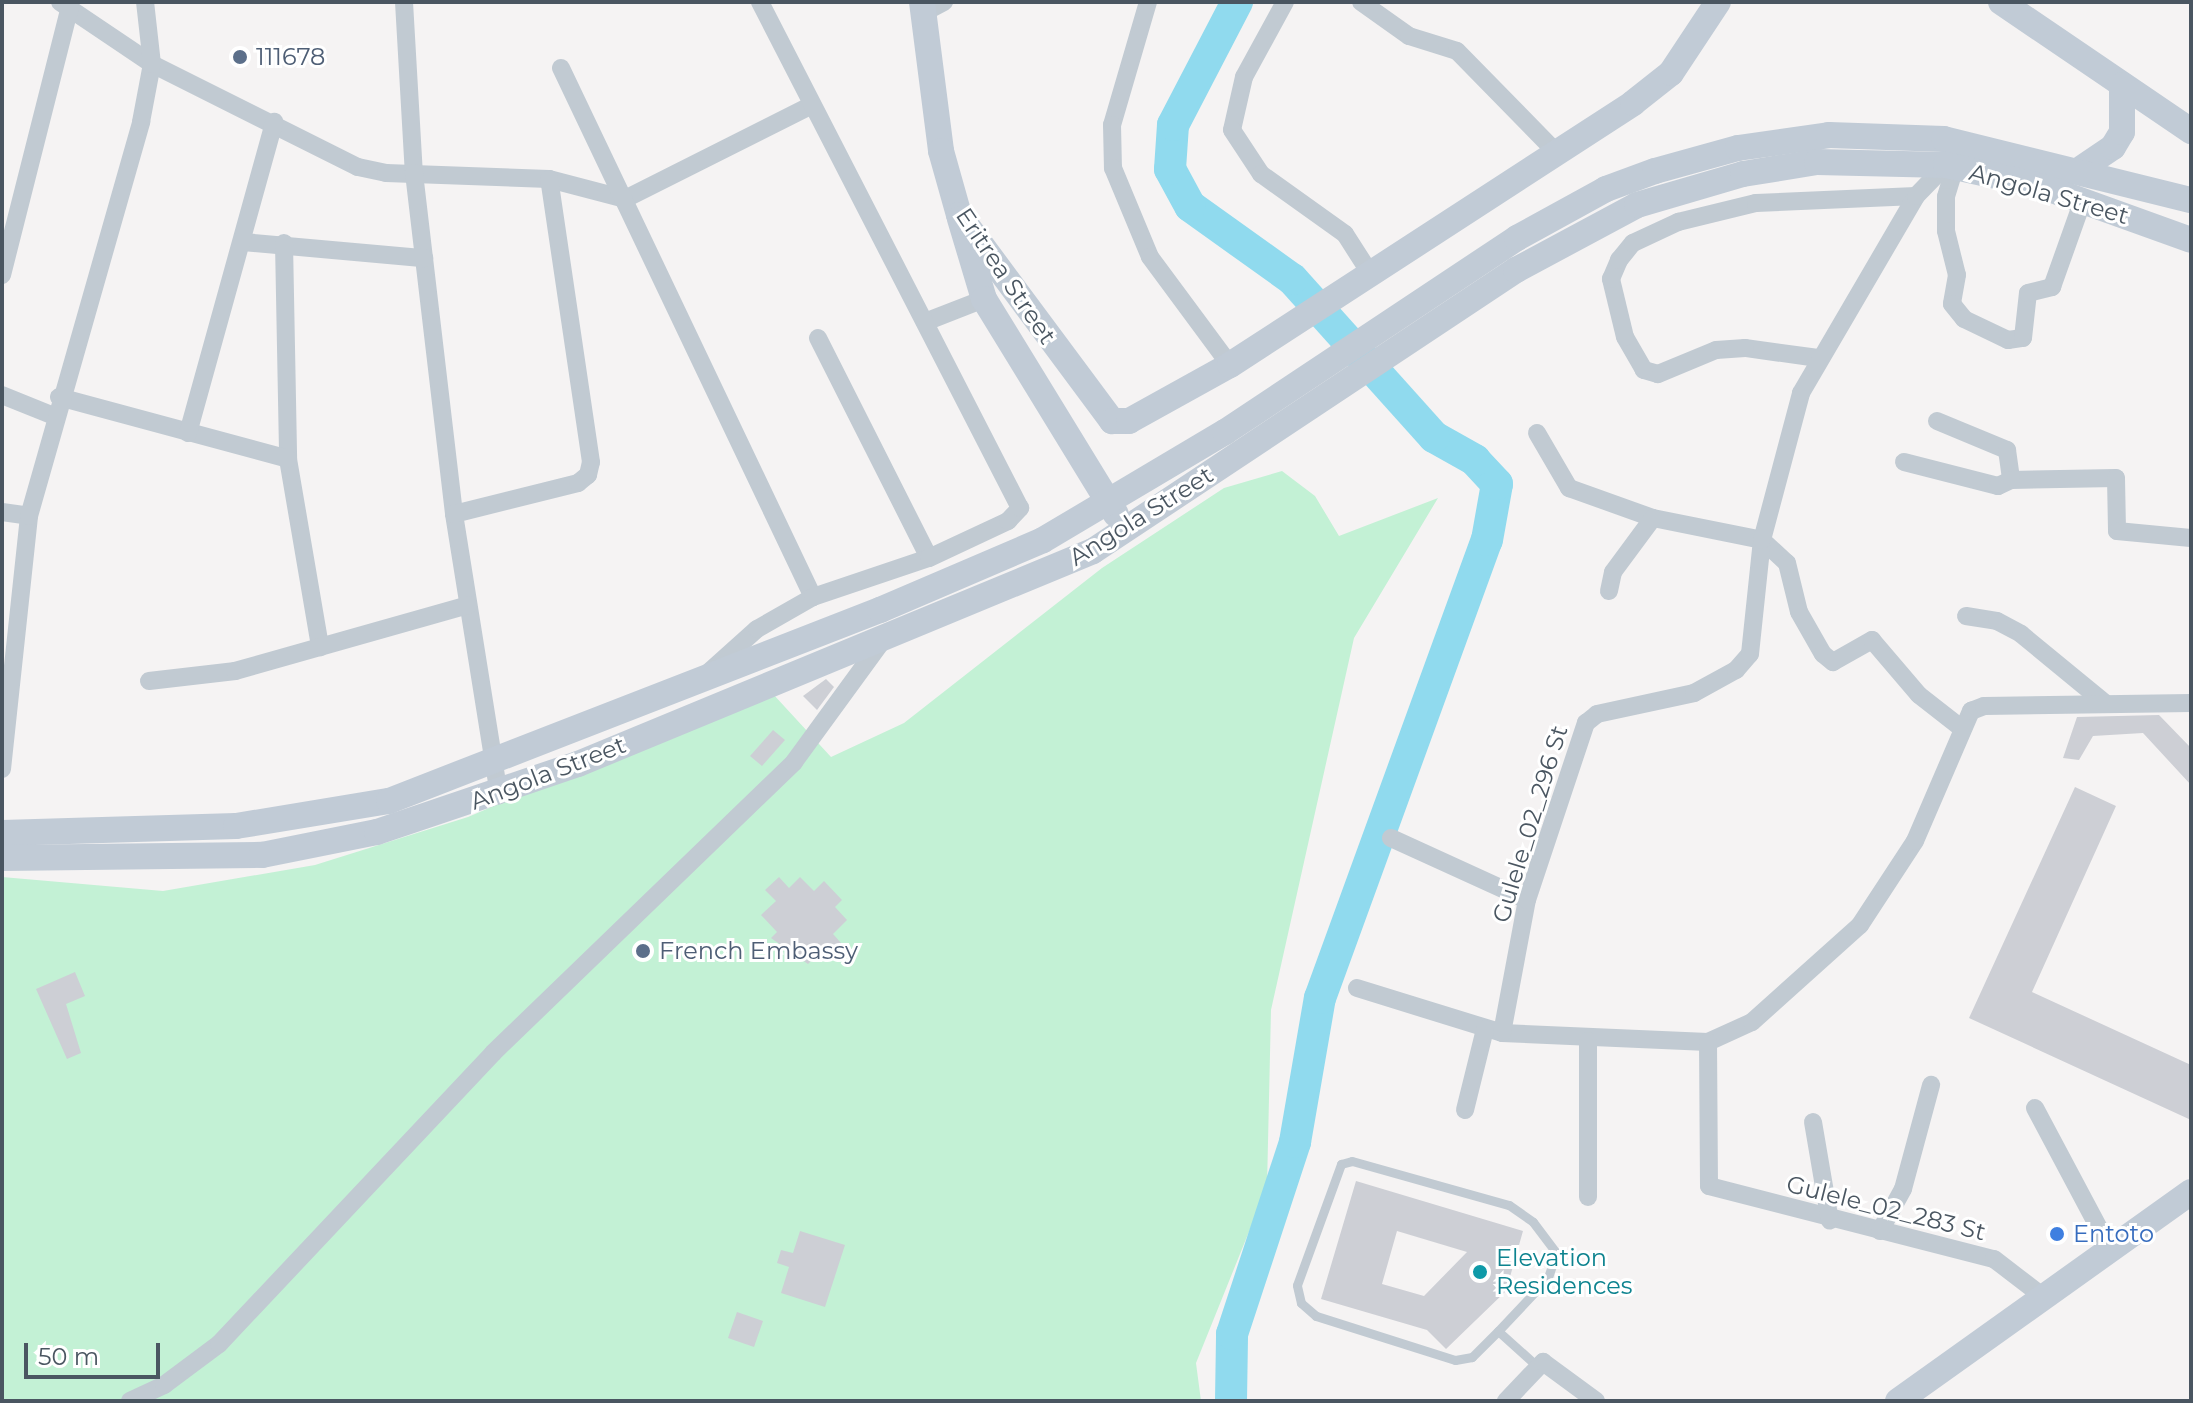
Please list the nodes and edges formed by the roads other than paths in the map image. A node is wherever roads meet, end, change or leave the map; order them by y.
1 (145, 2) edge
2 (404, 2) edge
3 (760, 2) edge
4 (1148, 2) edge
5 (1285, 2) edge
6 (1361, 2) edge
7 (1718, 2) edge
8 (2001, 2) edge
9 (65, 4) edge
10 (930, 6) edge
11 (152, 64) junction
12 (561, 68) dead end
13 (2122, 85) junction
14 (812, 105) junction
15 (274, 122) junction
16 (2191, 131) edge
17 (1889, 149) junction
18 (1556, 152) junction
19 (1950, 166) junction
20 (2082, 168) junction
21 (414, 173) junction
22 (549, 179) junction
23 (1916, 196) junction
24 (625, 199) junction
25 (2083, 200) junction
26 (2191, 200) edge
27 (959, 215) junction
28 (2191, 240) edge
29 (243, 242) junction
30 (284, 243) junction
31 (424, 258) junction
32 (1368, 270) junction
33 (2, 275) edge
34 (984, 299) junction
35 (925, 322) junction
36 (818, 338) dead end
37 (1818, 358) junction
38 (1230, 365) junction
39 (2, 395) edge
40 (59, 397) junction
41 (54, 416) junction
42 (1937, 421) dead end
43 (188, 433) junction
44 (1537, 433) dead end
45 (288, 459) junction
46 (1904, 462) dead end
47 (2011, 480) junction
48 (1108, 500) junction
49 (2, 512) edge
50 (454, 514) junction
51 (29, 516) junction
52 (1653, 518) junction
53 (1124, 529) junction
54 (2191, 538) edge
55 (1762, 540) junction
56 (929, 558) junction
57 (1609, 591) dead end
58 (813, 597) junction
59 (468, 605) junction
60 (1966, 616) dead end
61 (883, 623) junction
62 (320, 647) junction
63 (705, 675) junction
64 (149, 681) dead end
65 (2105, 703) junction
66 (2191, 703) edge
67 (1960, 727) junction
68 (491, 763) junction
69 (2, 769) edge
70 (499, 795) junction
71 (2, 833) edge
72 (1391, 838) dead end
73 (2, 858) edge
74 (1527, 900) junction
75 (1357, 988) dead end
76 (1493, 1031) junction
77 (1588, 1041) junction
78 (1708, 1042) junction
79 (1931, 1085) dead end
80 (2035, 1108) dead end
81 (1465, 1110) dead end
82 (1813, 1122) dead end
83 (2191, 1192) edge
84 (1588, 1197) dead end
85 (1830, 1221) junction
86 (1880, 1231) junction
87 (2110, 1249) junction
88 (2041, 1295) junction
89 (1498, 1331) junction
90 (1537, 1366) junction
91 (130, 1401) edge
92 (1506, 1401) edge
93 (1596, 1401) edge
94 (1898, 1401) edge

1 - 11 street
2 - 21 street
3 - 14 street
4 - 38 street
5 - 32 street
6 - 18 street
7 - 18 main road
8 - 13 main road
9 - 11 street
9 - 33 street
10 - 27 main road, Eritrea Street
11 - 15 street
11 - 40 street
12 - 24 street
13 - 16 main road
13 - 20 main road
14 - 24 street
14 - 35 street
15 - 21 street
15 - 29 street
17 - 19 main road, Angola Street
17 - 20 main road
17 - 48 main road
17 - 53 main road, Angola Street
18 - 32 main road
19 - 23 street, Gulele_02_296 St
19 - 25 main road, Angola Street
19 - 25 street
20 - 26 main road
21 - 22 street
21 - 31 street
22 - 24 street
22 - 50 street
23 - 37 street, Gulele_02_296 St
23 - 37 street
24 - 58 street
25 - 28 main road, Angola Street
27 - 34 main road
27 - 38 main road, Eritrea Street
29 - 30 street
29 - 43 street
30 - 31 street
30 - 45 street
31 - 50 street
32 - 38 main road
34 - 35 street
34 - 48 main road
35 - 56 street
36 - 56 street
37 - 55 street, Gulele_02_296 St
39 - 41 street
40 - 41 street
40 - 43 street
41 - 51 street
42 - 47 street
43 - 45 street
44 - 52 street
45 - 62 street
46 - 47 street
47 - 54 street
48 - 53 main road
48 - 61 main road
49 - 51 street
50 - 59 street
51 - 69 street
52 - 55 street
52 - 57 street
53 - 61 main road, Angola Street
55 - 67 street
55 - 74 street, Gulele_02_296 St
56 - 58 street
58 - 63 street
59 - 62 street
59 - 68 street
60 - 65 street
61 - 63 main road
61 - 70 main road, Angola Street
61 - 91 street
62 - 64 street
63 - 68 main road
65 - 66 street
65 - 67 street
67 - 78 street
68 - 70 street
68 - 71 main road
70 - 73 main road, Angola Street
72 - 74 street
74 - 76 street, Gulele_02_296 St
75 - 76 street
76 - 77 street
76 - 81 street, Gulele_02_296 St
77 - 78 street
77 - 84 street
78 - 85 street, Gulele_02_283 St
79 - 86 street
80 - 87 street
82 - 85 street
83 - 87 main road
85 - 86 street, Gulele_02_283 St
86 - 88 street, Gulele_02_283 St
87 - 88 main road
88 - 94 main road
89 - 89 lane
89 - 90 lane
90 - 92 street
90 - 93 street

